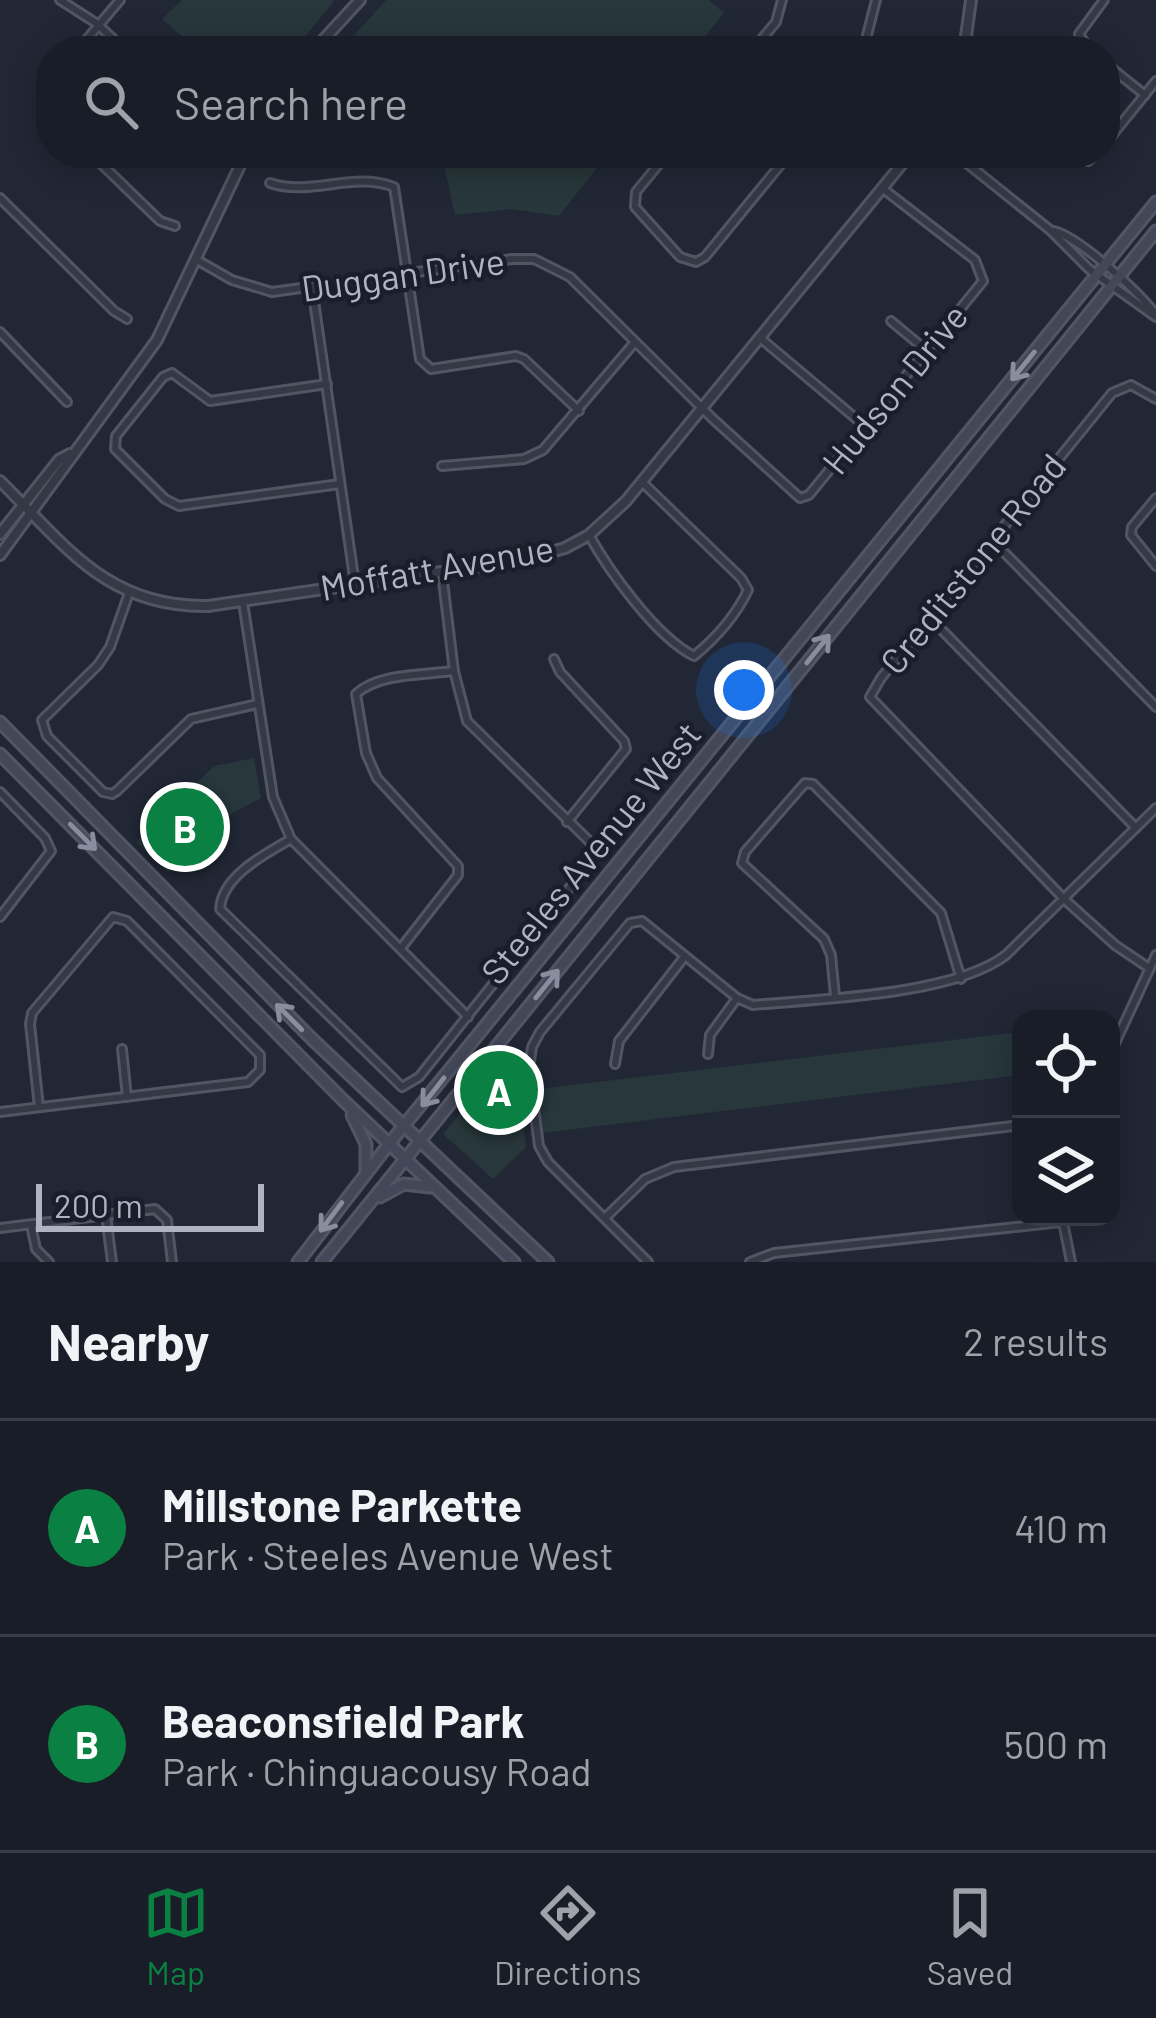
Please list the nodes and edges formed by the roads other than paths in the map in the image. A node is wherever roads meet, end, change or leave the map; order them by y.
1 (60, 0) edge
2 (120, 0) edge
3 (360, 0) edge
4 (782, 0) edge
5 (876, 0) edge
6 (971, 0) edge
7 (1104, 0) edge
8 (100, 26) junction
9 (91, 36) edge
10 (110, 36) edge
11 (327, 36) edge
12 (764, 36) edge
13 (867, 36) edge
14 (966, 36) edge
15 (1080, 36) edge
16 (1120, 75) edge
17 (1156, 81) edge
18 (1145, 94) junction
19 (1120, 125) edge
20 (105, 168) edge
21 (240, 168) edge
22 (656, 168) edge
23 (778, 168) edge
24 (899, 168) edge
25 (973, 168) edge
26 (270, 183) dead end
27 (882, 188) junction
28 (0, 198) edge
29 (1156, 202) edge
30 (175, 226) dead end
31 (1050, 230) junction
32 (1156, 232) edge
33 (197, 260) junction
34 (408, 273) junction
35 (1104, 274) junction
36 (312, 287) junction
37 (1156, 316) edge
38 (127, 319) dead end
39 (891, 321) dead end
40 (0, 332) edge
41 (759, 337) junction
42 (635, 342) junction
43 (927, 351) junction
44 (326, 384) junction
45 (1156, 399) edge
46 (68, 402) dead end
47 (702, 408) junction
48 (579, 411) junction
49 (866, 427) junction
50 (72, 454) junction
51 (442, 466) dead end
52 (0, 481) edge
53 (642, 482) junction
54 (340, 484) junction
55 (1156, 498) edge
56 (23, 504) junction
57 (33, 513) junction
58 (0, 534) edge
59 (589, 535) junction
60 (993, 541) junction
61 (0, 555) edge
62 (1156, 566) edge
63 (442, 573) junction
64 (356, 584) junction
65 (129, 593) junction
66 (243, 601) junction
67 (931, 619) junction
68 (554, 658) dead end
69 (454, 671) junction
70 (256, 704) junction
71 (1156, 707) edge
72 (0, 722) edge
73 (0, 754) edge
74 (0, 793) edge
75 (1156, 808) edge
76 (567, 822) junction
77 (1136, 828) junction
78 (291, 839) junction
79 (1064, 899) junction
80 (0, 917) edge
81 (400, 948) junction
82 (1156, 955) edge
83 (685, 956) junction
84 (1149, 968) junction
85 (961, 979) junction
86 (835, 996) junction
87 (737, 998) junction
88 (468, 1017) junction
89 (1120, 1032) edge
90 (122, 1048) dead end
91 (708, 1054) dead end
92 (615, 1064) dead end
93 (127, 1096) junction
94 (343, 1100) junction
95 (39, 1107) junction
96 (0, 1112) edge
97 (404, 1126) junction
98 (1012, 1126) edge
99 (420, 1141) junction
100 (389, 1144) junction
101 (405, 1159) junction
102 (366, 1174) junction
103 (443, 1193) junction
104 (366, 1208) junction
105 (106, 1215) junction
106 (605, 1218) junction
107 (32, 1225) junction
108 (1012, 1225) edge
109 (1063, 1226) edge
110 (1, 1229) edge
111 (49, 1262) edge
112 (112, 1262) edge
113 (172, 1262) edge
114 (298, 1262) edge
115 (322, 1262) edge
116 (514, 1262) edge
117 (548, 1262) edge
118 (648, 1262) edge
119 (750, 1262) edge
120 (1071, 1262) edge

1 - 8 street
2 - 8 street
3 - 11 street
4 - 12 street
5 - 13 street
6 - 14 street
7 - 15 street
8 - 9 street
8 - 10 street
16 - 18 street
17 - 18 street
18 - 19 street
20 - 30 street
21 - 33 street
22 - 23 street
24 - 27 street, Moffatt Avenue
25 - 31 street
26 - 34 street
27 - 41 street, Moffatt Avenue
27 - 43 street, Hudson Drive
28 - 38 street
29 - 35 main road, Steeles Avenue West
31 - 35 street
31 - 35 street
32 - 35 main road, Steeles Avenue West
33 - 36 street, Duggan Drive
33 - 50 street
34 - 36 street, Duggan Drive
34 - 42 street, Duggan Drive
34 - 48 street
35 - 37 street
35 -> 97 main road, Steeles Avenue West
99 -> 35 main road, Steeles Avenue West
36 - 44 street
39 - 43 street
40 - 46 street
41 - 47 street, Moffatt Avenue
41 - 49 street
42 - 47 street, Duggan Drive
42 - 48 street
43 - 49 street, Hudson Drive
44 - 54 street
44 - 54 street
45 - 60 street, Creditstone Road
47 - 49 street, Hudson Drive
47 - 53 street, Moffatt Avenue
48 - 51 street
50 - 56 street
50 - 57 street
52 - 56 street, Moffatt Avenue
53 - 59 street, Moffatt Avenue
53 - 59 street
54 - 64 street
55 - 62 street
56 - 57 street, Moffatt Avenue
56 - 58 street
57 - 61 street
57 - 65 street, Moffatt Avenue
59 - 63 street, Moffatt Avenue
60 - 67 street, Creditstone Road
60 - 71 street
63 - 64 street, Moffatt Avenue
63 - 69 street
64 - 66 street, Moffatt Avenue
65 - 66 street, Moffatt Avenue
65 - 70 street
66 - 70 street
67 - 77 street
67 - 79 street, Creditstone Road
68 - 76 street
69 - 76 street
69 - 81 street
70 - 78 street
97 -> 72 main road
73 -> 94 main road
74 - 80 street
75 - 77 street
76 - 88 street
77 - 79 street
78 - 81 street
78 - 88 street
79 - 84 street, Creditstone Road
79 - 85 street
81 - 88 street
82 - 84 street
83 - 87 street
83 - 92 street
83 - 106 street
84 - 89 street
85 - 86 street
85 - 86 street
86 - 87 street
87 - 91 street
90 - 93 street
93 - 95 street
93 - 95 street
94 - 100 main road
94 - 102 main road
95 - 96 street
97 - 99 main road
97 - 100 main road, Steeles Avenue West
98 - 106 street
99 - 101 main road, Steeles Avenue West
99 - 117 main road
100 - 101 main road
100 - 102 main road, Steeles Avenue West
101 - 103 main road
101 - 104 main road, Steeles Avenue West
102 -> 114 main road, Steeles Avenue West
103 - 104 main road
103 - 116 main road
104 - 115 main road, Steeles Avenue West
105 - 107 street
105 - 112 street
105 - 113 street
106 - 118 street
107 - 110 street
107 - 111 street
108 - 119 street
109 - 120 street

